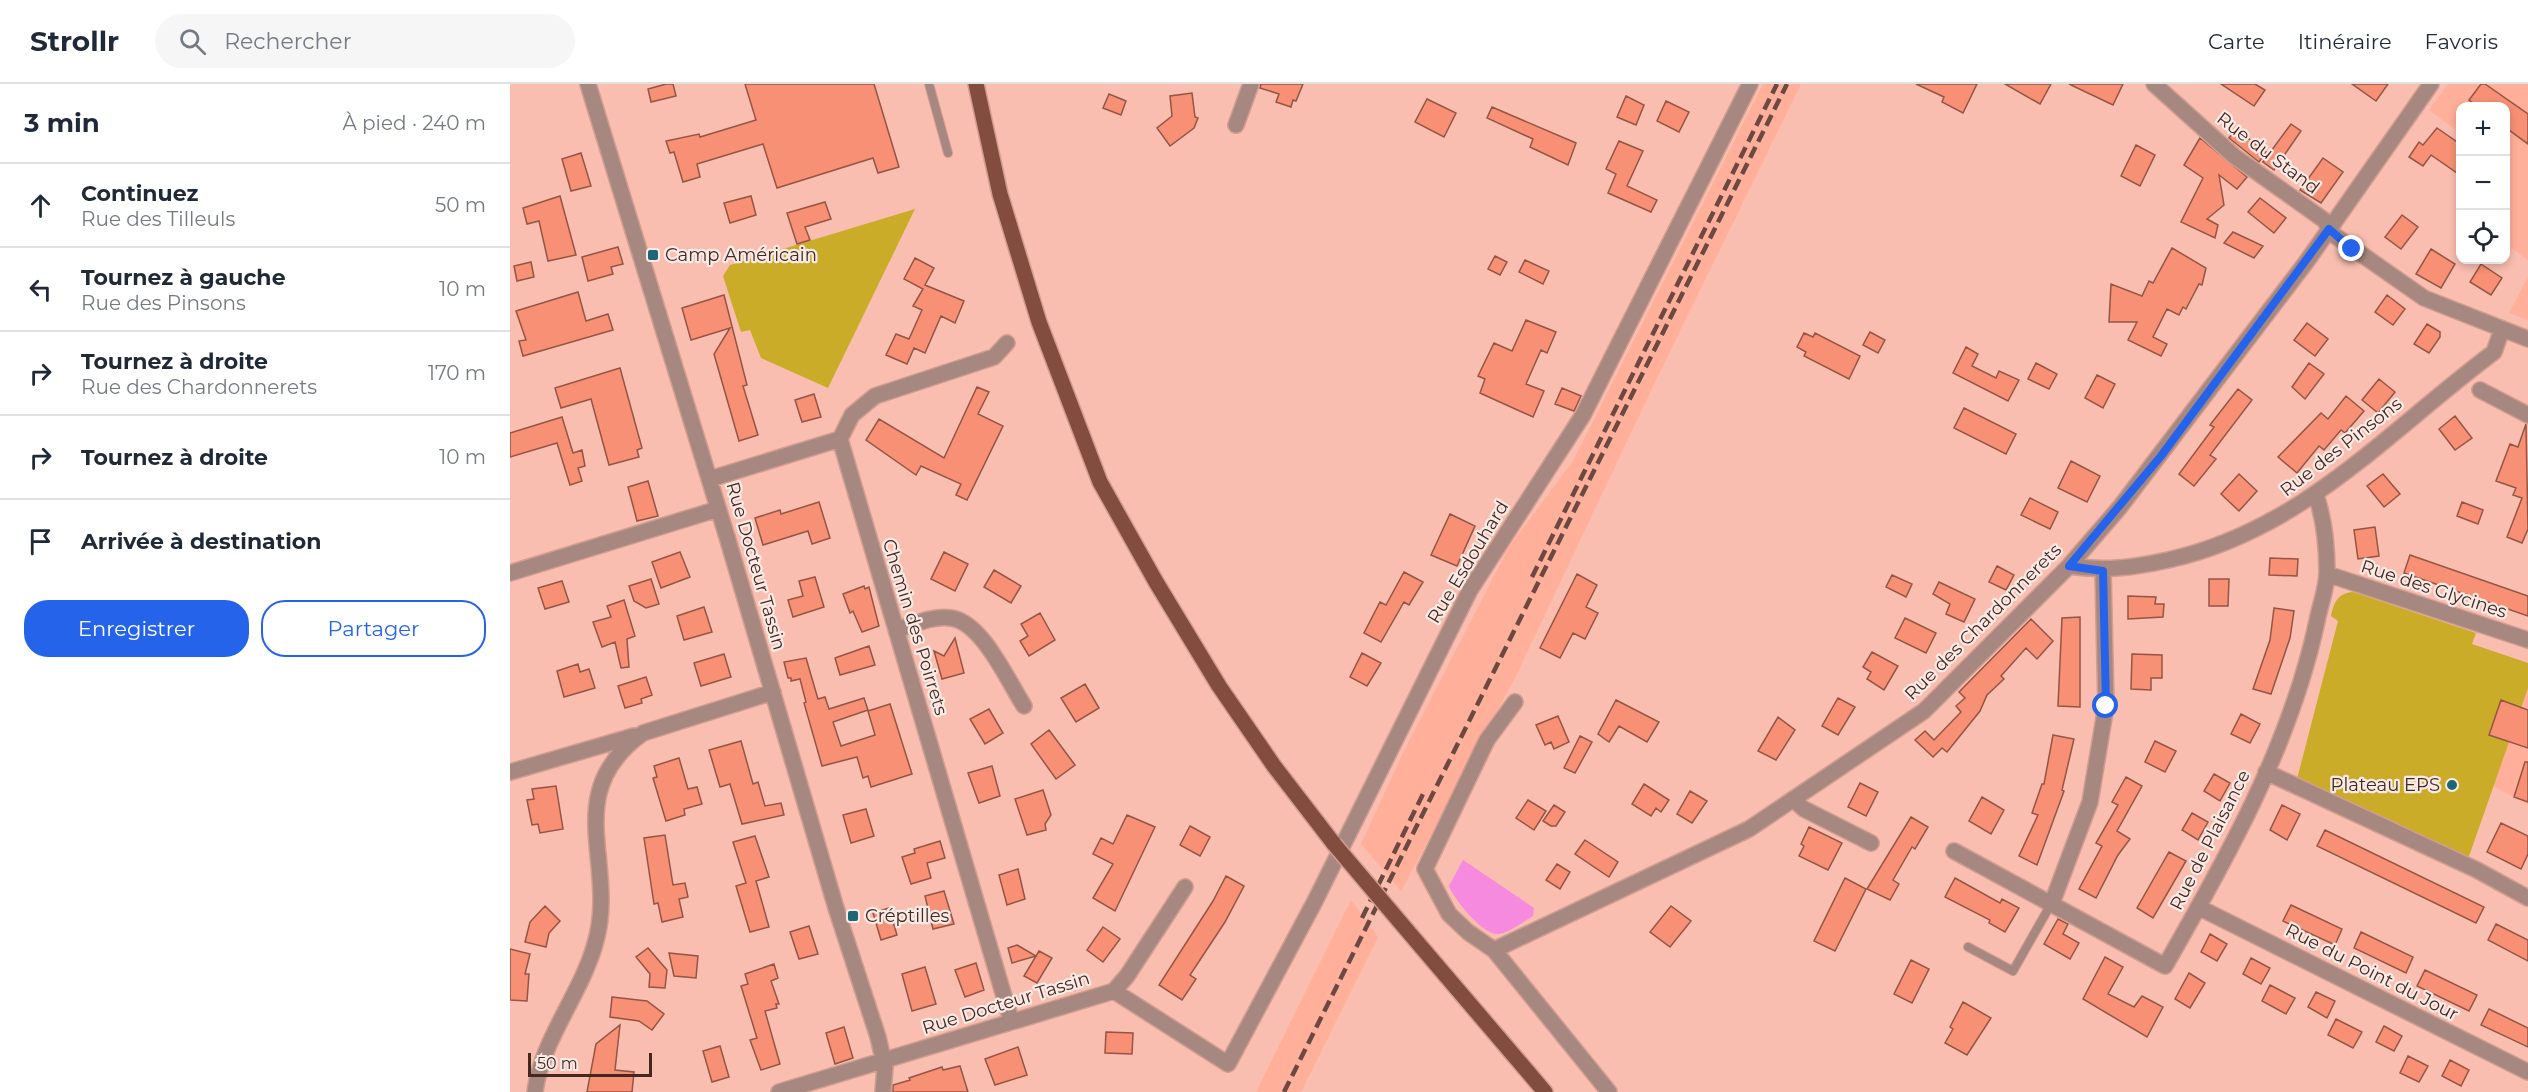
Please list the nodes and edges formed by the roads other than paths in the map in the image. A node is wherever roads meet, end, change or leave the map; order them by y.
1 (588, 84) edge
2 (928, 84) edge
3 (976, 84) edge
4 (1251, 84) edge
5 (1750, 84) edge
6 (2431, 84) edge
7 (2161, 87) edge
8 (1236, 125) dead end
9 (948, 153) dead end
10 (2329, 229) junction
11 (2502, 329) junction
12 (2528, 339) edge
13 (1007, 343) dead end
14 (2480, 390) dead end
15 (2528, 415) edge
16 (840, 439) junction
17 (710, 479) junction
18 (2316, 495) junction
19 (718, 510) junction
20 (2069, 566) junction
21 (2103, 571) junction
22 (510, 573) edge
23 (2327, 574) junction
24 (897, 630) junction
25 (2528, 640) edge
26 (773, 692) junction
27 (1515, 702) dead end
28 (1024, 706) dead end
29 (643, 734) junction
30 (510, 772) edge
31 (2266, 772) junction
32 (1793, 799) junction
33 (1871, 843) dead end
34 (1954, 851) dead end
35 (1185, 887) dead end
36 (2528, 898) edge
37 (2052, 903) junction
38 (2198, 907) junction
39 (1968, 947) dead end
40 (1494, 950) junction
41 (1114, 992) junction
42 (1011, 1020) junction
43 (883, 1061) junction
44 (1228, 1064) joint
45 (2528, 1072) edge
46 (535, 1092) edge
47 (779, 1092) edge
48 (883, 1092) edge
49 (1545, 1092) edge
50 (1609, 1092) edge

1 - 17 street, Rue Docteur Tassin
2 - 9 lane
3 - 49 main road, bridge
4 - 8 street
5 - 44 street, Rue Esdouhard
6 - 10 street, Rue des Chardonnerets
7 - 10 street, Rue du Stand
10 - 11 street, Rue du Stand
10 - 20 street, Rue des Chardonnerets
11 - 12 street, Rue du Stand
11 - 18 street, Rue des Pinsons
13 - 16 street
14 - 15 street
16 - 17 street
16 - 24 street, Chemin des Poirrets
17 - 19 street, Rue Docteur Tassin
18 - 21 street, Rue des Pinsons
18 - 23 street, Rue de Plaisance
19 - 22 street
19 - 26 street, Rue Docteur Tassin
20 - 21 street, Rue des Pinsons
20 - 32 street, Rue des Chardonnerets
21 - 37 street
23 - 25 street, Rue des Glycines
23 - 31 street, Rue de Plaisance
24 - 28 street
24 - 42 street, Chemin des Poirrets
26 - 29 street
26 - 43 street, Rue Docteur Tassin
27 - 40 street
29 - 30 street
29 - 46 street
31 - 36 street
31 - 38 street, Rue de Plaisance
32 - 33 street
32 - 40 street, Rue des Chardonnerets
34 - 37 street, Rue de Plaisance
35 - 41 street
37 - 38 street, Rue de Plaisance
37 - 39 lane
38 - 45 street, Rue du Point du Jour
40 - 50 street
41 - 42 street, Rue Docteur Tassin
41 - 44 street, Rue Docteur Tassin
42 - 43 street, Rue Docteur Tassin
43 - 47 street
43 - 48 street, Rue Docteur Tassin

